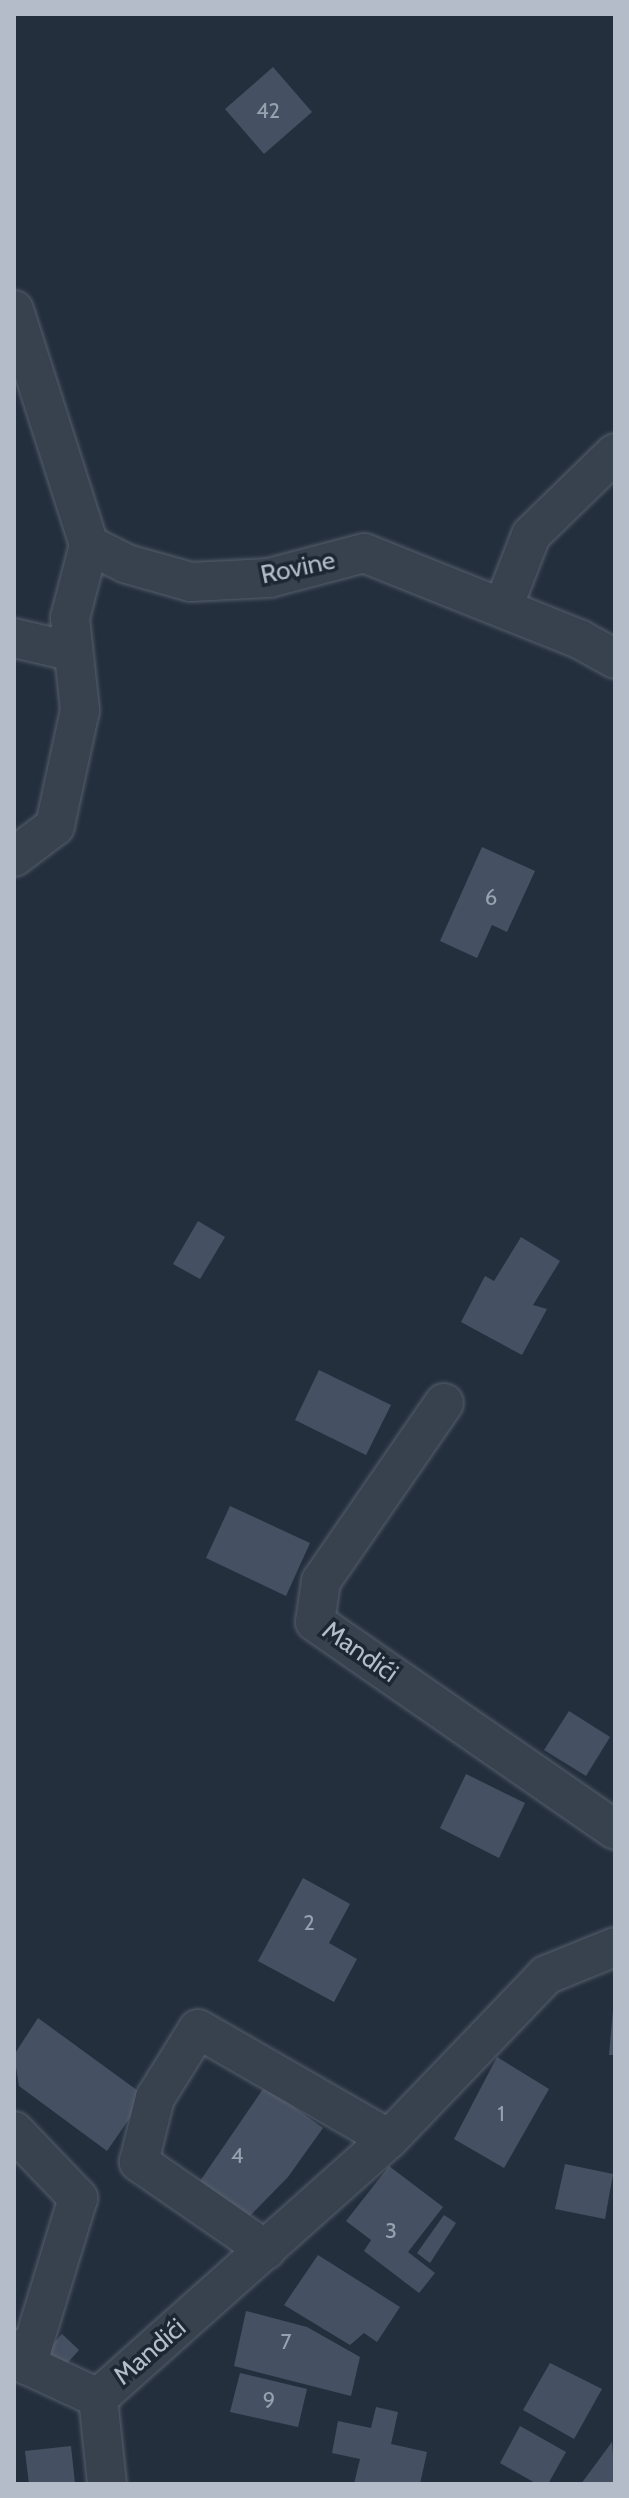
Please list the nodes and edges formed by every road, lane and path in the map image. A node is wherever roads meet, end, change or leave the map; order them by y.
1 (14, 310) edge
2 (615, 453) edge
3 (89, 545) junction
4 (503, 607) junction
5 (14, 638) edge
6 (70, 651) junction
7 (615, 659) edge
8 (14, 857) edge
9 (444, 1403) dead end
10 (615, 1830) edge
11 (615, 1947) edge
12 (14, 2131) edge
13 (389, 2139) junction
14 (266, 2250) junction
15 (18, 2361) edge
16 (98, 2398) junction
17 (107, 2484) edge

1 - 3 street
2 - 4 street
3 - 4 street, Rovine
3 - 6 street
4 - 7 street, Rovine
5 - 6 street
6 - 8 street
9 - 10 street, Mandići
11 - 13 street, Mandići
12 - 15 street
13 - 14 street, Mandići
13 - 14 street
14 - 16 street, Mandići
15 - 16 street
16 - 17 street, Mandići

